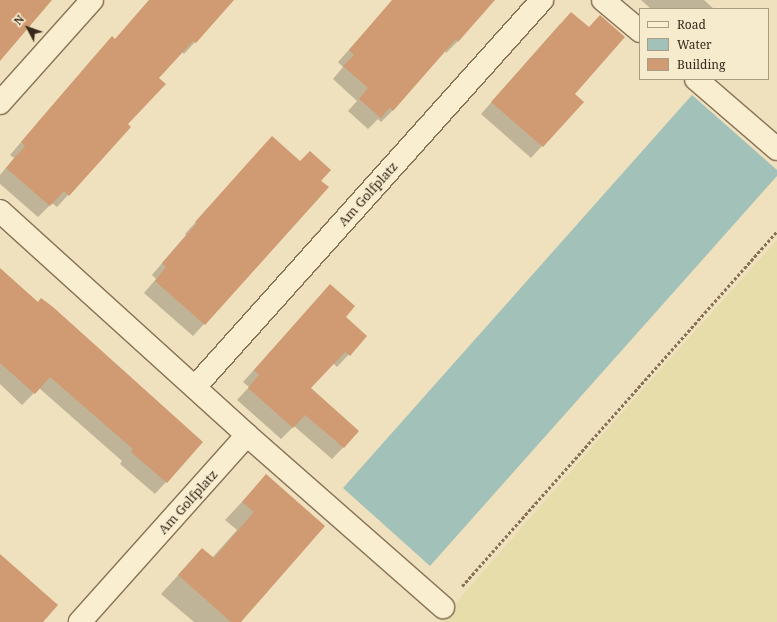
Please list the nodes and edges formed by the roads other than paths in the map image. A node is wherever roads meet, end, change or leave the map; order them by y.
1 (92, 0) edge
2 (542, 0) edge
3 (604, 0) edge
4 (639, 30) edge
5 (697, 80) edge
6 (0, 103) edge
7 (777, 149) edge
8 (0, 212) edge
9 (195, 387) junction
10 (247, 435) junction
11 (443, 607) road end
12 (80, 622) edge

1 - 6 street
2 - 9 street, Am Golfplatz
3 - 4 street
5 - 7 street
8 - 9 street
9 - 10 street
10 - 11 street
10 - 12 street, Am Golfplatz

